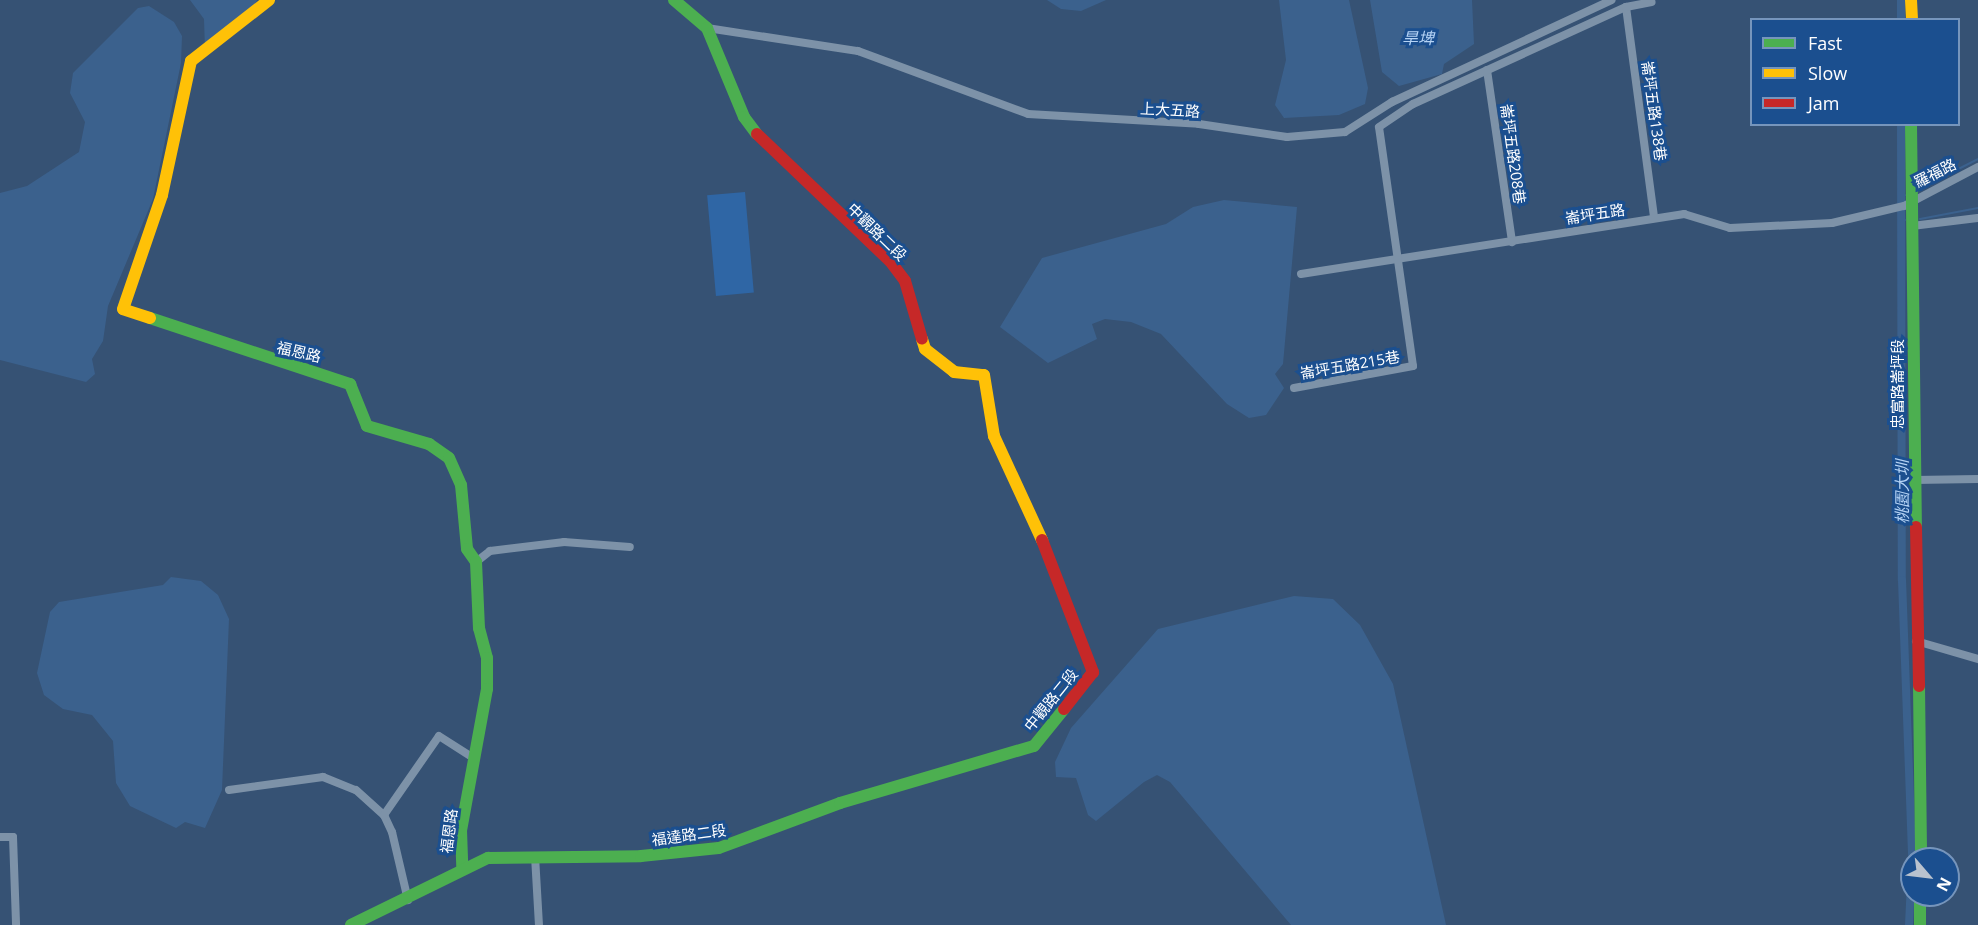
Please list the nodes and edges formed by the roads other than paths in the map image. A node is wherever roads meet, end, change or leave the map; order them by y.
1 (269, 0) edge
2 (674, 0) edge
3 (1612, 0) edge
4 (1911, 0) edge
5 (1652, 2) dead end
6 (1626, 7) junction
7 (1912, 18) edge
8 (707, 28) junction
9 (1488, 70) junction
10 (1373, 115) junction
11 (1387, 118) junction
12 (1911, 126) edge
13 (1978, 167) edge
14 (1907, 203) junction
15 (1654, 218) junction
16 (1978, 218) edge
17 (1912, 226) junction
18 (1512, 242) junction
19 (1395, 261) junction
20 (1301, 274) dead end
21 (1294, 388) dead end
22 (1978, 479) edge
23 (1914, 480) junction
24 (630, 547) dead end
25 (476, 562) junction
26 (1916, 641) junction
27 (1978, 658) edge
28 (1034, 746) joint
29 (475, 759) junction
30 (229, 790) dead end
31 (384, 815) junction
32 (0, 837) edge
33 (1921, 847) edge
34 (535, 856) junction
35 (462, 867) junction
36 (408, 900) junction
37 (1920, 907) edge
38 (16, 925) edge
39 (351, 925) edge
40 (539, 925) edge
41 (1920, 925) edge

1 - 25 street, 福恩路
2 - 8 street, 中觀路二段
3 - 10 street, 上大五路
4 - 7 street
5 - 6 street
6 - 9 street
6 - 15 street, 崙坪五路138巷
8 - 10 street, 上大五路
8 - 28 street, 中觀路二段
9 - 11 street
9 - 18 street, 崙坪五路208巷
10 - 11 street
11 - 19 street
12 - 14 street, 忠富路崙坪段
13 - 14 street, 羅福路
14 - 15 street, 崙坪五路
14 - 17 street, 忠富路崙坪段
15 - 18 street, 崙坪五路
16 - 17 street
17 - 23 street, 忠富路崙坪段
18 - 19 street, 崙坪五路
19 - 20 street, 崙坪五路
19 - 21 street, 崙坪五路215巷
22 - 23 street
23 - 26 street, 忠富路崙坪段
24 - 25 street
25 - 29 street, 福恩路
26 - 27 street
26 - 33 street, 忠富路崙坪段
28 - 34 street, 福達路二段
29 - 31 street
29 - 35 street, 福恩路
30 - 31 street
31 - 36 street
32 - 38 street
34 - 35 street, 福達路二段
34 - 40 street
35 - 36 street, 福達路二段
36 - 39 street, 福達路二段
37 - 41 street

